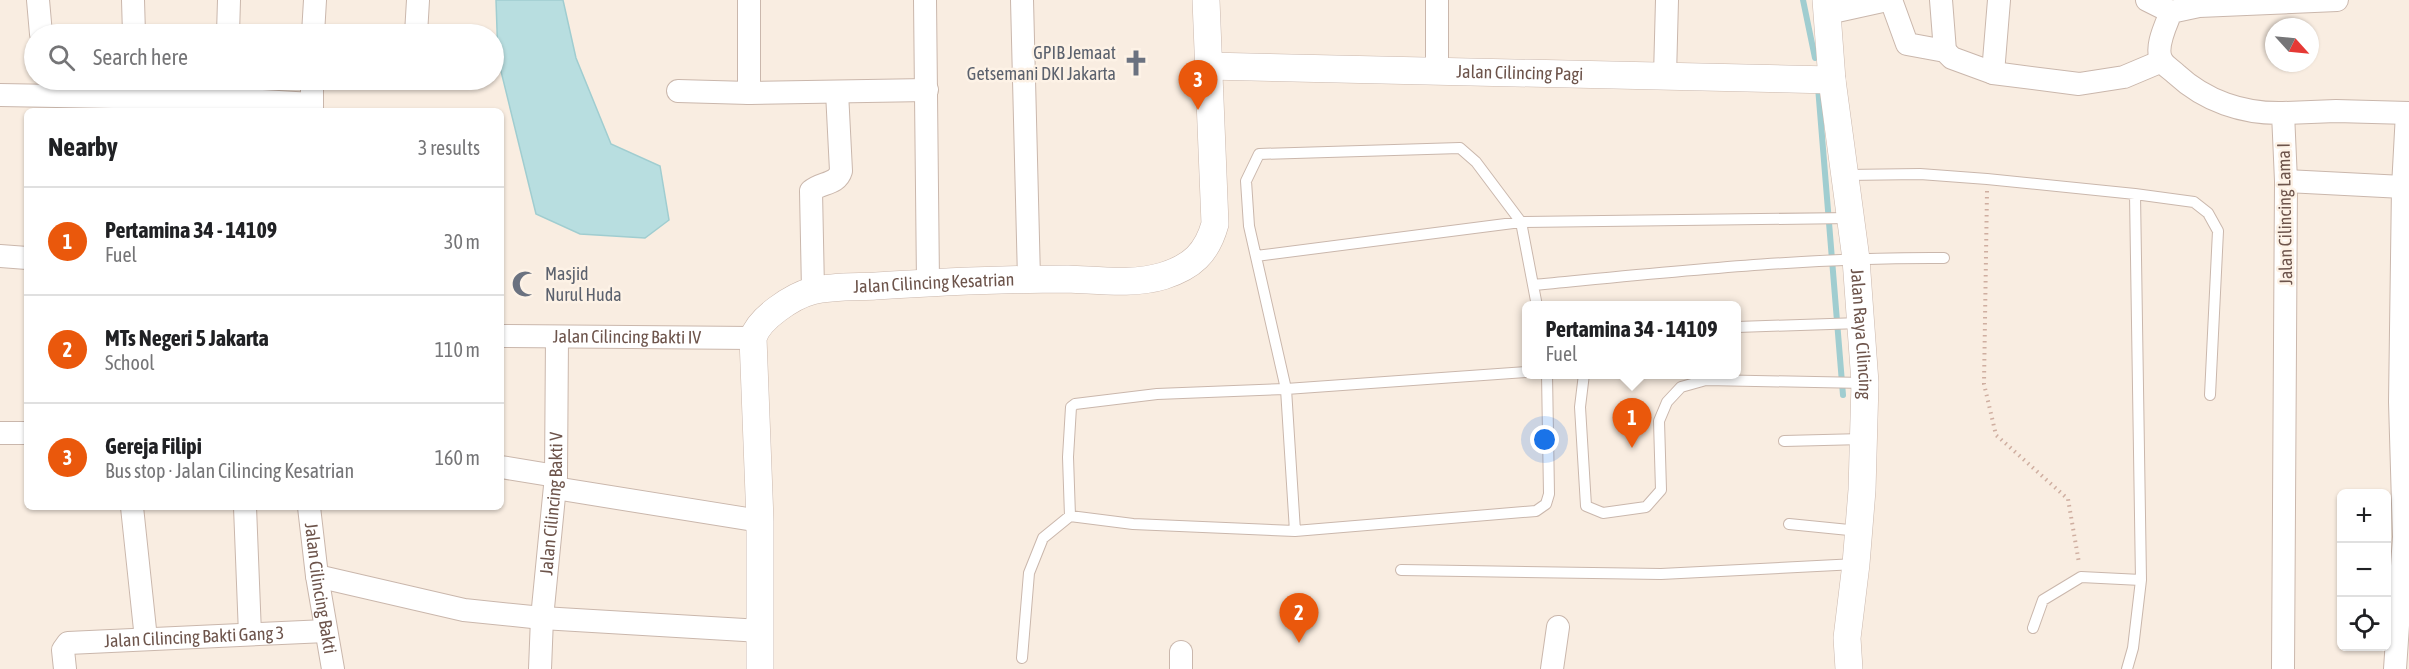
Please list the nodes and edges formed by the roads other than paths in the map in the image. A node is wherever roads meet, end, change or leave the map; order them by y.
1 (38, 0) edge
2 (133, 0) edge
3 (229, 0) edge
4 (315, 0) edge
5 (418, 0) edge
6 (749, 0) edge
7 (924, 0) edge
8 (1022, 0) edge
9 (1206, 0) edge
10 (1437, 0) edge
11 (1667, 0) edge
12 (1889, 0) edge
13 (1941, 0) edge
14 (1999, 0) edge
15 (2147, 0) edge
16 (2337, 0) edge
17 (2285, 2) edge
18 (1827, 6) edge
19 (2171, 12) junction
20 (40, 24) edge
21 (134, 24) edge
22 (228, 24) edge
23 (314, 24) edge
24 (417, 24) edge
25 (1945, 51) junction
26 (2162, 61) junction
27 (1208, 66) junction
28 (1437, 70) junction
29 (1993, 73) junction
30 (1665, 76) junction
31 (1832, 80) junction
32 (31, 90) edge
33 (66, 90) edge
34 (216, 90) edge
35 (232, 90) edge
36 (312, 90) edge
37 (927, 90) junction
38 (678, 91) dead end
39 (837, 92) junction
40 (749, 93) junction
41 (0, 95) edge
42 (143, 97) edge
43 (312, 107) edge
44 (2283, 113) junction
45 (2408, 113) edge
46 (1844, 175) junction
47 (2286, 181) junction
48 (2403, 187) junction
49 (2135, 194) junction
50 (1852, 218) junction
51 (1521, 222) junction
52 (0, 256) edge
53 (1256, 256) junction
54 (24, 258) edge
55 (1944, 258) dead end
56 (1856, 259) junction
57 (1029, 279) junction
58 (928, 283) junction
59 (1533, 285) junction
60 (813, 290) junction
61 (1536, 301) edge
62 (1861, 323) junction
63 (1741, 327) edge
64 (504, 336) edge
65 (557, 337) junction
66 (753, 338) junction
67 (1522, 372) edge
68 (1547, 379) edge
69 (1584, 379) edge
70 (1865, 383) junction
71 (1286, 389) junction
72 (2210, 395) dead end
73 (0, 433) edge
74 (24, 433) edge
75 (1863, 439) junction
76 (1784, 441) dead end
77 (504, 468) edge
78 (556, 482) junction
79 (132, 510) edge
80 (245, 510) edge
81 (309, 510) edge
82 (1070, 516) junction
83 (760, 521) junction
84 (1789, 524) dead end
85 (1295, 531) junction
86 (1859, 531) junction
87 (1856, 564) junction
88 (1401, 570) dead end
89 (317, 576) junction
90 (2141, 580) junction
91 (542, 618) junction
92 (1558, 627) dead end
93 (2033, 628) dead end
94 (326, 631) junction
95 (761, 631) junction
96 (250, 634) junction
97 (146, 639) junction
98 (65, 658) edge
99 (1022, 658) dead end
100 (333, 669) edge
101 (540, 669) edge
102 (760, 669) edge
103 (1552, 669) edge
104 (1849, 669) edge
105 (2127, 669) edge
106 (2283, 669) edge
107 (2395, 669) edge

1 - 20 street
2 - 21 street
3 - 22 street
4 - 23 street
5 - 24 street
6 - 40 street
7 - 37 street
8 - 57 street
9 - 27 street, Jalan Cilincing Kesatrian
10 - 28 street
11 - 30 street
12 - 18 street
12 - 25 street
13 - 25 street
14 - 29 street
15 - 19 street
16 - 17 street
17 - 19 street
18 - 31 street, Jalan Raya Cilincing
19 - 26 street
25 - 29 street
26 - 29 street
26 - 44 street
27 - 28 street, Jalan Cilincing Pagi
27 - 57 street, Jalan Cilincing Kesatrian
28 - 30 street, Jalan Cilincing Pagi
30 - 31 street, Jalan Cilincing Pagi
31 - 46 street, Jalan Raya Cilincing
32 - 41 street
33 - 42 street
34 - 42 street
35 - 43 street
36 - 43 street
37 - 39 street
37 - 58 street
38 - 40 street
39 - 40 street
39 - 60 street
44 - 45 street
44 - 47 street, Jalan Cilincing Lama I
45 - 48 street
46 - 49 lane
46 - 50 street, Jalan Raya Cilincing
47 - 48 street
47 - 106 street, Jalan Cilincing Lama I
48 - 107 street
49 - 72 lane
49 - 90 lane
50 - 51 lane
50 - 56 street, Jalan Raya Cilincing
51 - 53 lane
51 - 53 lane
51 - 59 lane
52 - 54 street
53 - 71 lane
55 - 56 lane
56 - 59 lane
56 - 62 street, Jalan Raya Cilincing
57 - 58 street, Jalan Cilincing Kesatrian
58 - 60 street, Jalan Cilincing Kesatrian
59 - 61 lane
60 - 66 street, Jalan Cilincing Kesatrian
62 - 63 lane
62 - 70 street, Jalan Raya Cilincing
64 - 65 street, Jalan Cilincing Bakti IV
65 - 66 street, Jalan Cilincing Bakti IV
65 - 78 street, Jalan Cilincing Bakti V
66 - 83 street
67 - 71 lane
68 - 85 lane
69 - 70 lane
70 - 75 street, Jalan Raya Cilincing
71 - 82 lane
71 - 85 lane
73 - 74 street
75 - 76 lane
75 - 86 street, Jalan Raya Cilincing
77 - 78 street
78 - 83 street
78 - 91 street, Jalan Cilincing Bakti V
79 - 97 street
80 - 96 street
81 - 89 street, Jalan Cilincing Bakti
82 - 85 lane
82 - 99 lane
83 - 95 street
84 - 86 lane
86 - 87 street, Jalan Raya Cilincing
87 - 88 lane
87 - 104 street, Jalan Raya Cilincing
89 - 91 street
89 - 94 street, Jalan Cilincing Bakti
90 - 93 lane
90 - 105 lane
91 - 95 street
91 - 101 street, Jalan Cilincing Bakti V
92 - 103 street
94 - 96 street, Jalan Cilincing Bakti Gang 3
94 - 100 street, Jalan Cilincing Bakti
95 - 102 street
96 - 97 street, Jalan Cilincing Bakti Gang 3
97 - 98 street, Jalan Cilincing Bakti Gang 3

